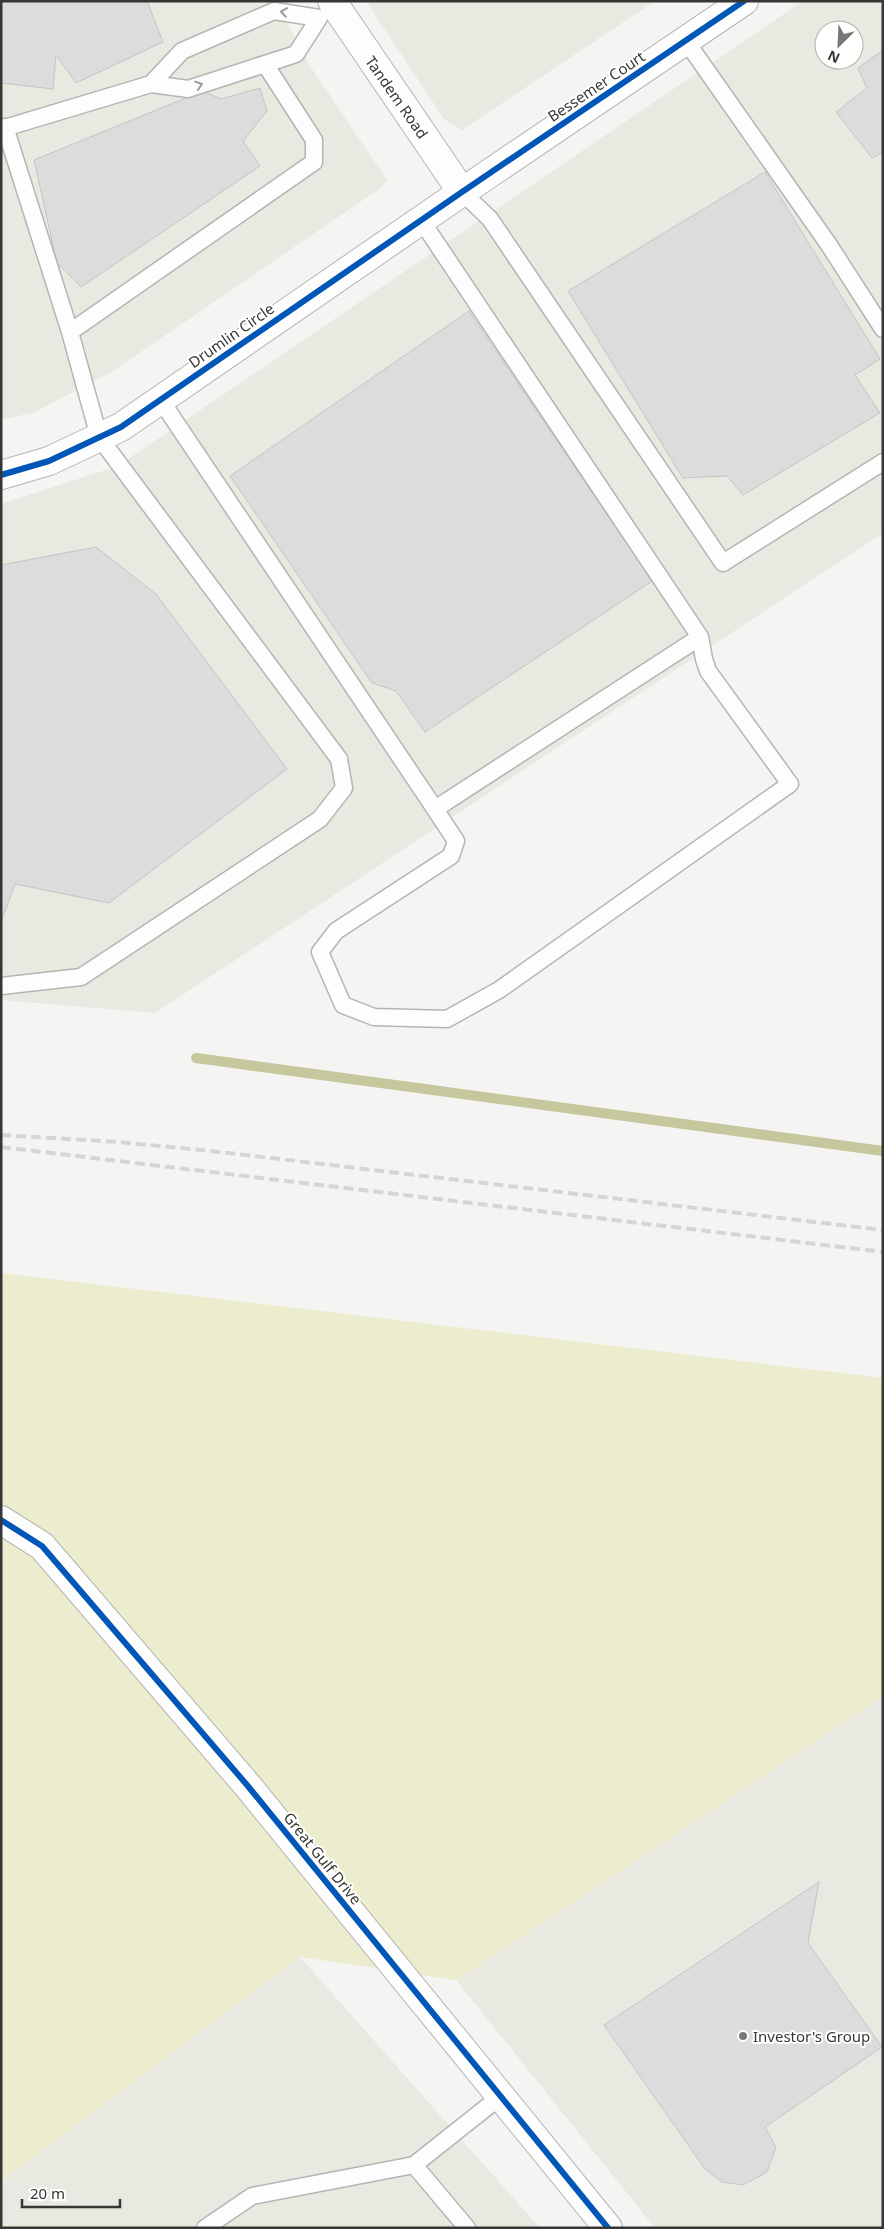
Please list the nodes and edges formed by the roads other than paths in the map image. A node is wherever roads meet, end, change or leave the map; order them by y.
1 (744, 1) edge
2 (329, 9) edge
3 (686, 41) junction
4 (265, 64) junction
5 (152, 84) junction
6 (3, 128) edge
7 (462, 192) junction
8 (421, 220) junction
9 (883, 329) edge
10 (70, 332) junction
11 (160, 399) junction
12 (99, 437) junction
13 (883, 462) edge
14 (1, 475) edge
15 (700, 637) junction
16 (435, 809) junction
17 (1, 986) edge
18 (1, 1520) edge
19 (501, 2096) junction
20 (414, 2165) junction
21 (205, 2228) edge
22 (466, 2228) edge
23 (608, 2228) edge

1 - 3 street, Bessemer Court
2 - 4 lane
2 -> 5 lane
2 - 7 street, Tandem Road
3 - 7 street, Bessemer Court
3 - 9 lane
5 -> 4 lane
4 - 10 lane
5 - 6 lane
6 - 10 lane
7 - 8 street, Drumlin Circle
7 - 13 lane
8 - 11 street, Drumlin Circle
8 - 15 lane
10 - 12 lane
11 - 12 street, Drumlin Circle
11 - 16 lane
12 - 14 street, Drumlin Circle
12 - 17 lane
15 - 16 lane
15 - 16 lane
18 - 19 street, Great Gulf Drive
19 - 20 lane
19 - 23 street, Great Gulf Drive
20 - 21 lane
20 - 22 lane

